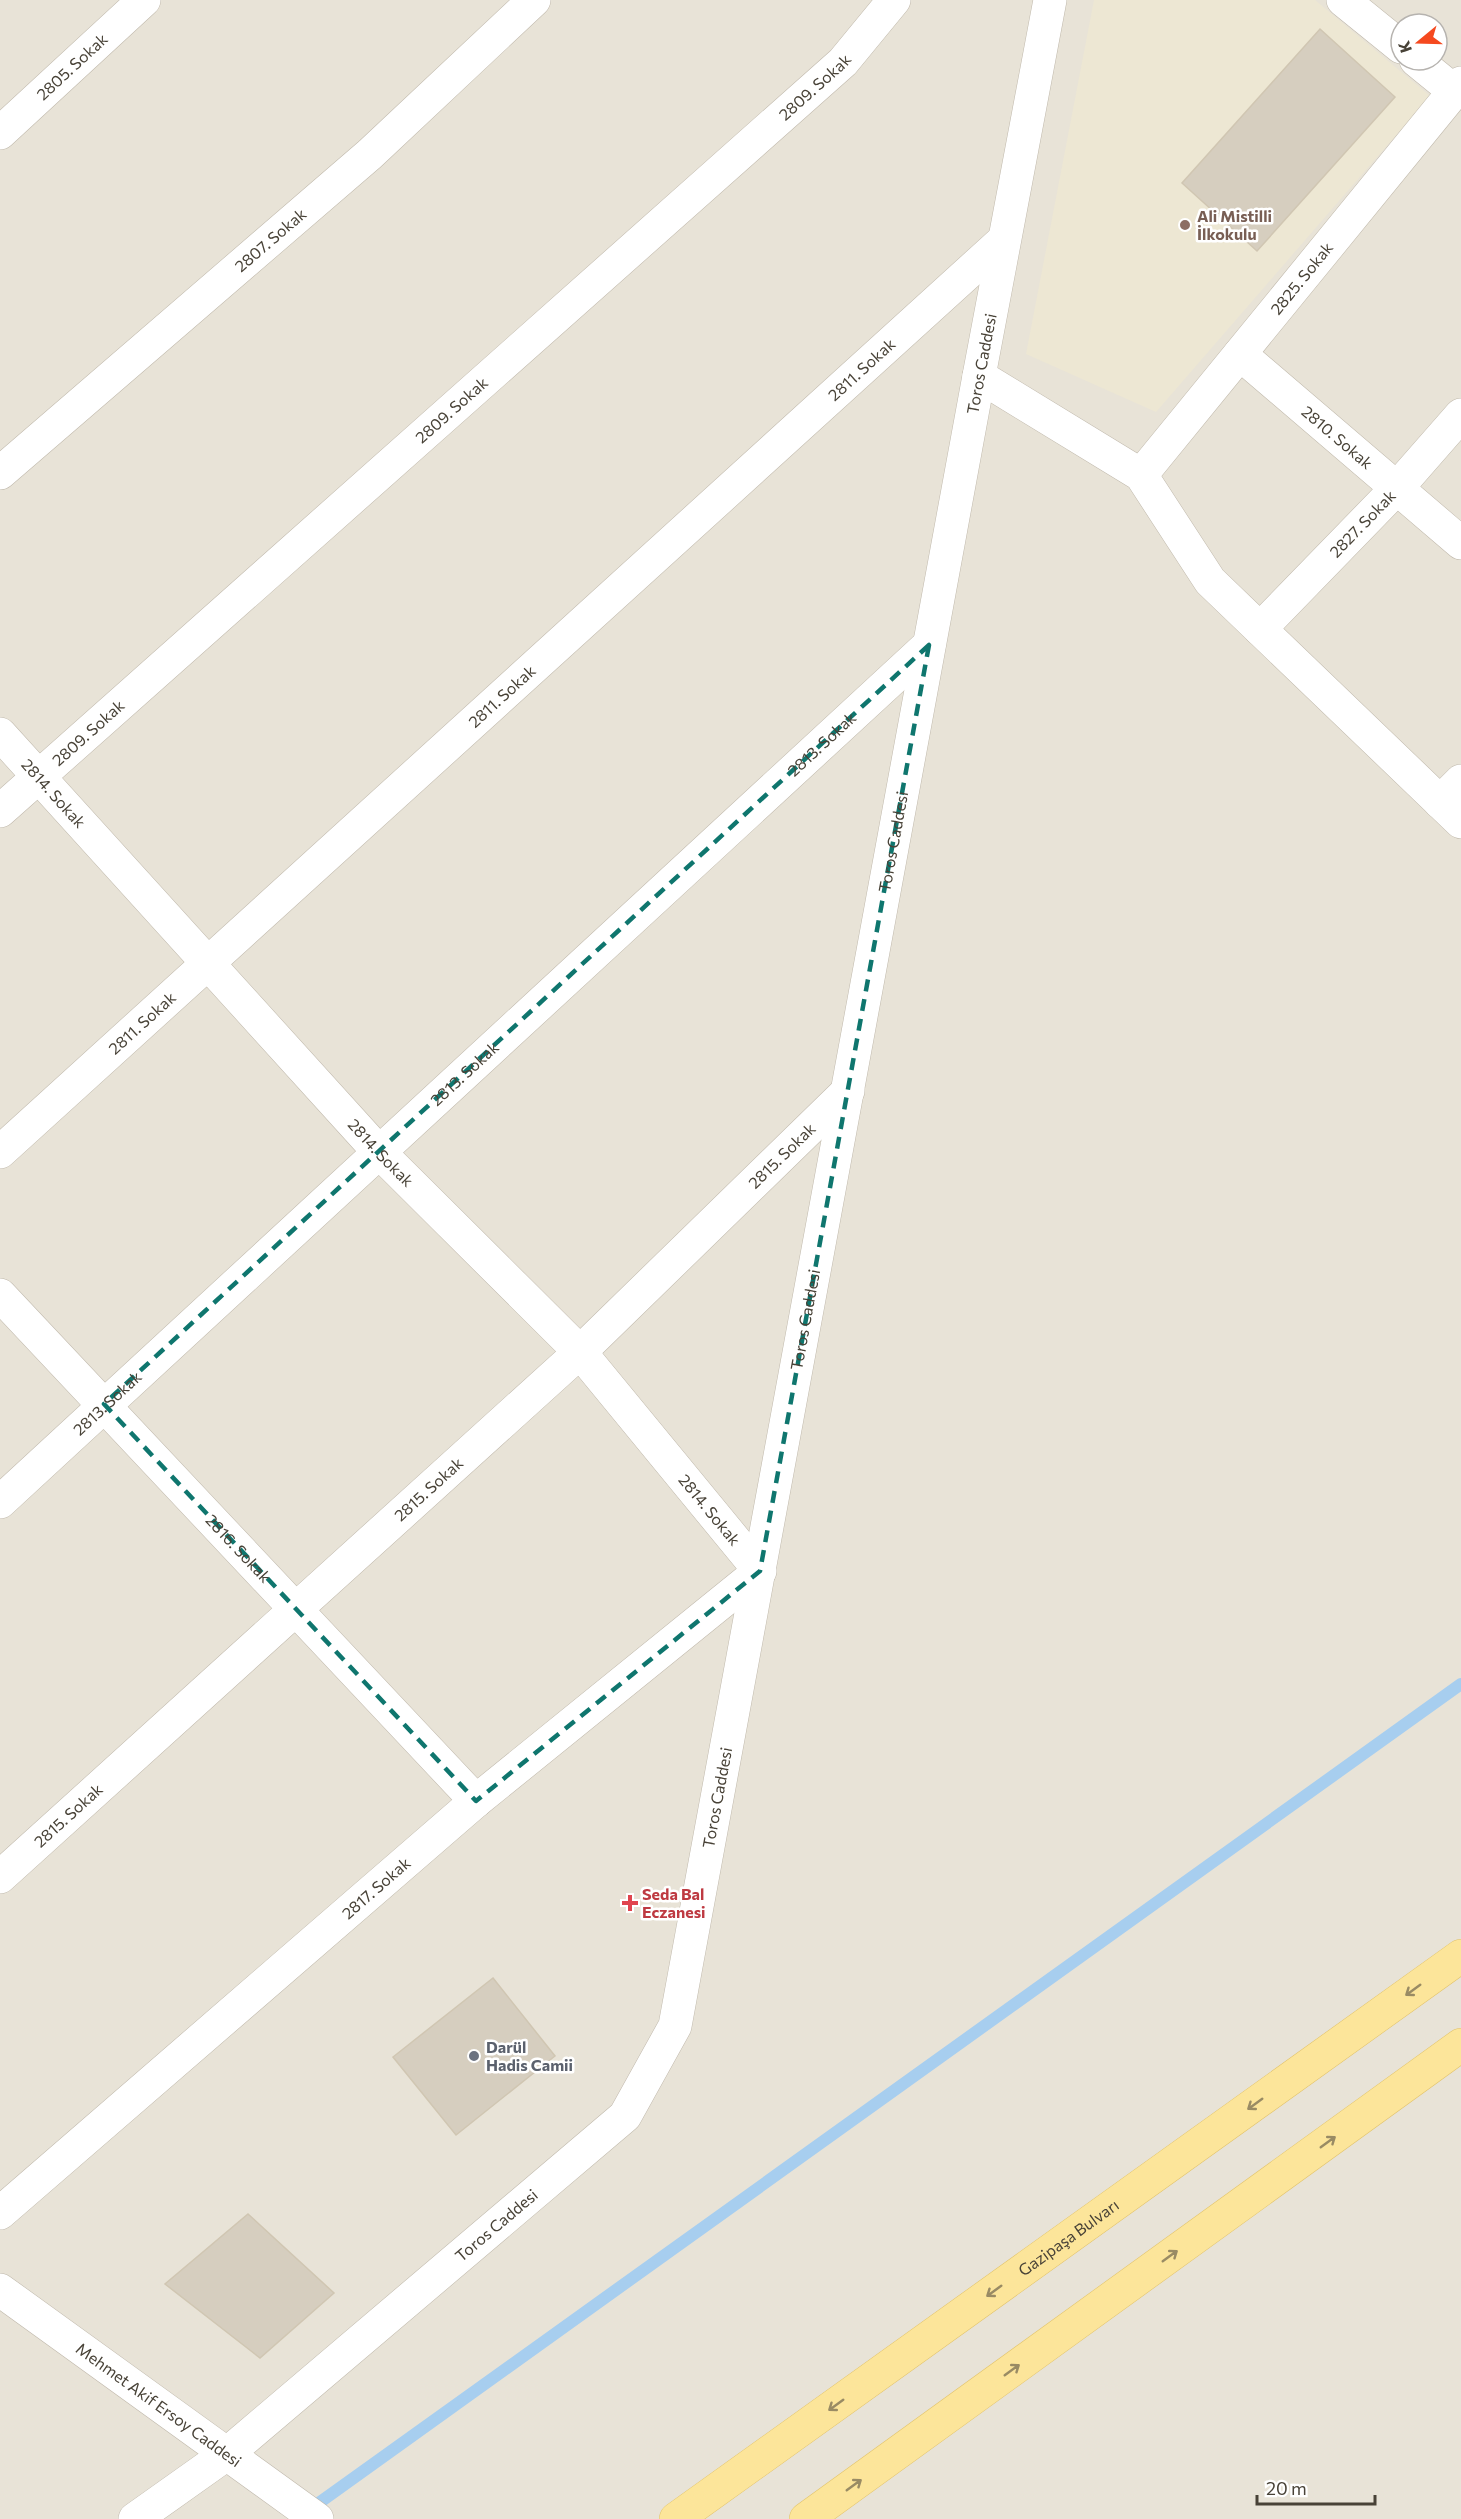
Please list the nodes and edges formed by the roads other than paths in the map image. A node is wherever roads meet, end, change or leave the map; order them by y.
1 (144, 0) edge
2 (534, 0) edge
3 (894, 0) edge
4 (1050, 0) edge
5 (1343, 0) edge
6 (1389, 37) edge
7 (1434, 72) edge
8 (1457, 87) edge
9 (0, 133) edge
10 (1004, 240) junction
11 (1240, 354) junction
12 (979, 376) junction
13 (1461, 415) edge
14 (0, 472) edge
15 (1141, 475) junction
16 (1397, 488) junction
17 (1461, 543) edge
18 (1260, 629) junction
19 (929, 645) junction
20 (0, 734) edge
21 (38, 776) junction
22 (1454, 802) edge
23 (0, 811) edge
24 (208, 963) junction
25 (848, 1091) junction
26 (0, 1152) edge
27 (380, 1152) junction
28 (0, 1295) edge
29 (580, 1352) junction
30 (104, 1404) junction
31 (0, 1502) edge
32 (760, 1571) junction
33 (295, 1610) junction
34 (476, 1801) junction
35 (0, 1877) edge
36 (1461, 1956) edge
37 (1461, 2045) edge
38 (0, 2213) edge
39 (0, 2290) edge
40 (228, 2452) junction
41 (135, 2519) edge
42 (317, 2519) edge
43 (676, 2519) edge
44 (806, 2519) edge

1 - 9 street, 2805. Sokak
2 - 14 street, 2807. Sokak
3 - 21 street, 2809. Sokak
4 - 10 street, Toros Caddesi
5 - 6 street
7 - 8 street
8 - 11 street, 2825. Sokak
10 - 12 street, Toros Caddesi
10 - 24 street, 2811. Sokak
11 - 15 street, 2825. Sokak
11 - 16 street, 2810. Sokak
12 - 15 street
12 - 19 street, Toros Caddesi
13 - 16 street, 2827. Sokak
15 - 18 street
16 - 17 street, 2810. Sokak
16 - 18 street, 2827. Sokak
18 - 22 street
19 - 25 street, Toros Caddesi
19 - 27 street, 2813. Sokak
20 - 21 street, 2814. Sokak
21 - 23 street, 2809. Sokak
21 - 24 street, 2814. Sokak
24 - 26 street, 2811. Sokak
24 - 27 street, 2814. Sokak
25 - 29 street, 2815. Sokak
25 - 32 street, Toros Caddesi
27 - 29 street, 2814. Sokak
27 - 30 street, 2813. Sokak
28 - 30 street, 2816. Sokak
29 - 32 street, 2814. Sokak
29 - 33 street, 2815. Sokak
30 - 31 street, 2813. Sokak
30 - 33 street, 2816. Sokak
32 - 34 street, 2817. Sokak
32 - 40 street, Toros Caddesi
33 - 34 street, 2816. Sokak
33 - 35 street, 2815. Sokak
34 - 38 street, 2817. Sokak
36 -> 43 main road, Gazipaşa Bulvarı
44 -> 37 main road
39 - 40 street, Mehmet Akif Ersoy Caddesi
40 - 41 street, Toros Caddesi
40 - 42 street, Mehmet Akif Ersoy Caddesi

